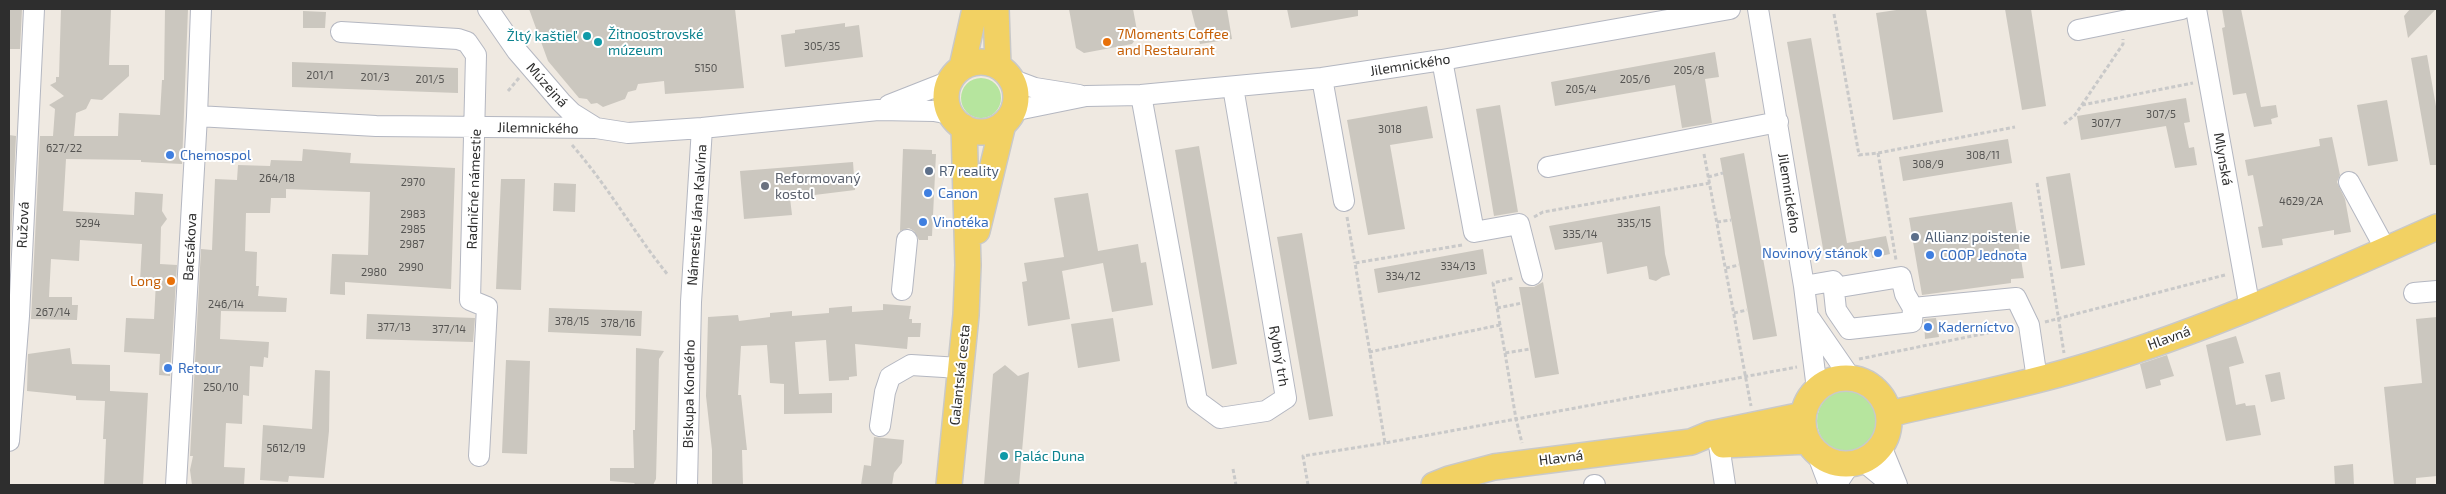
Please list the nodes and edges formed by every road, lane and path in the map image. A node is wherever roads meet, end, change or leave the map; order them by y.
1 (34, 9) edge
2 (201, 9) edge
3 (488, 9) edge
4 (974, 9) edge
5 (996, 9) edge
6 (1730, 9) edge
7 (1758, 9) edge
8 (2182, 9) edge
9 (2196, 9) edge
10 (1834, 14) dead end
11 (2078, 30) dead end
12 (341, 32) dead end
13 (2123, 44) dead end
14 (1442, 60) junction
15 (1004, 72) junction
16 (956, 74) junction
17 (523, 75) dead end
18 (1322, 78) junction
19 (2199, 82) dead end
20 (1233, 87) junction
21 (508, 91) dead end
22 (1141, 95) junction
23 (1086, 96) junction
24 (2081, 105) junction
25 (878, 110) junction
26 (197, 116) junction
27 (1008, 117) junction
28 (957, 120) junction
29 (1778, 122) junction
30 (2064, 124) dead end
31 (476, 126) junction
32 (2015, 127) dead end
33 (596, 128) junction
34 (702, 128) junction
35 (1701, 138) junction
36 (571, 142) dead end
37 (1878, 154) junction
38 (1548, 167) dead end
39 (1723, 174) dead end
40 (1708, 177) junction
41 (2349, 182) dead end
42 (1710, 183) junction
43 (2037, 183) dead end
44 (1344, 200) joint
45 (1731, 220) dead end
46 (1717, 222) junction
47 (1519, 224) junction
48 (2437, 227) edge
49 (1474, 232) junction
50 (907, 240) dead end
51 (2386, 250) junction
52 (1886, 261) dead end
53 (1355, 263) junction
54 (968, 265) junction
55 (1739, 265) dead end
56 (1726, 268) junction
57 (668, 275) dead end
58 (1532, 275) joint
59 (1804, 286) junction
60 (1834, 288) junction
61 (902, 290) dead end
62 (2437, 291) edge
63 (2414, 293) dead end
64 (691, 302) joint
65 (1522, 303) dead end
66 (1498, 308) junction
67 (1913, 308) junction
68 (2250, 309) junction
69 (1747, 310) dead end
70 (1734, 313) junction
71 (1809, 318) junction
72 (1500, 325) junction
73 (1530, 349) dead end
74 (1369, 352) junction
75 (1505, 353) junction
76 (2064, 354) dead end
77 (1805, 366) dead end
78 (960, 368) junction
79 (1746, 378) junction
80 (1850, 378) junction
81 (2037, 379) junction
82 (1817, 389) junction
83 (1751, 407) dead end
84 (1889, 414) junction
85 (1803, 415) junction
86 (1516, 419) junction
87 (880, 426) dead end
88 (9, 441) edge
89 (1691, 442) junction
90 (1385, 443) junction
91 (1522, 445) dead end
92 (1720, 445) junction
93 (1812, 447) junction
94 (479, 456) dead end
95 (1865, 457) junction
96 (1233, 469) dead end
97 (1445, 483) edge
98 (176, 485) edge
99 (687, 485) edge
100 (949, 485) edge
101 (1236, 485) edge
102 (1308, 485) edge
103 (1725, 485) edge
104 (1829, 485) edge
105 (1836, 485) edge
106 (1892, 485) edge
107 (1897, 485) edge

1 - 88 street, Ružová
2 - 26 street, Bacsákova
3 - 33 street, Múzejná
4 - 16 main road
5 - 15 main road
6 - 14 street, Jilemnického
7 - 29 street, Jilemnického
8 - 11 street
9 - 68 street, Mlynská
10 - 37 path
12 - 31 street, Radničné námestie
13 - 24 path
14 - 18 street, Jilemnického
14 - 49 street
15 - 16 main road
15 - 23 street, Jilemnického
15 - 27 main road
16 - 25 street, Jilemnického
16 - 28 main road
17 - 21 path
18 - 20 street, Jilemnického
18 - 44 street
19 - 24 path
20 - 22 street, Jilemnického
20 - 22 street, Rybný trh
22 - 23 street, Jilemnického
23 - 27 street, Jilemnického
24 - 30 path
25 - 28 street, Jilemnického
25 - 34 street, Jilemnického
26 - 31 street, Jilemnického
26 - 98 street, Bacsákova
27 - 28 main road
27 - 54 main road, Galantská cesta
28 - 54 main road, Galantská cesta
29 - 35 street
29 - 59 street, Jilemnického
31 - 33 street, Jilemnického
31 - 94 street, Radničné námestie
32 - 37 path
33 - 34 street, Jilemnického
34 - 64 street, Námestie Jána Kalvína
35 - 38 street
35 - 40 path
36 - 57 path
37 - 52 path
39 - 40 path
40 - 42 path
41 - 51 street
42 - 46 path
42 - 47 path
43 - 76 path
44 - 53 path
45 - 46 path
46 - 56 path
47 - 49 street
47 - 58 street
48 - 51 main road, Hlavná
49 - 53 path
50 - 61 street
51 - 68 main road, Hlavná
53 - 74 path
54 - 78 main road, Galantská cesta
55 - 56 path
56 - 70 path
58 - 66 path
59 - 60 street
59 - 71 street, Jilemnického
60 - 67 street
60 - 67 street
62 - 63 street
64 - 99 street, Biskupa Kondého
65 - 66 path
66 - 72 path
67 - 81 street
68 - 81 main road, Hlavná
69 - 70 path
70 - 79 path
71 - 80 street, Jilemnického
71 - 82 street, Jilemnického
72 - 74 path
72 - 75 path
73 - 75 path
74 - 90 path
75 - 86 path
77 - 79 path
78 - 87 street
78 - 100 main road, Galantská cesta
79 - 83 path
79 - 86 path
80 - 82 main road
80 - 84 main road
81 - 84 main road, Hlavná
82 - 85 main road
84 - 95 main road
85 - 89 main road, Hlavná
85 - 93 main road
86 - 90 path
86 - 91 path
89 - 92 main road, Hlavná
89 - 97 main road, Hlavná
90 - 102 path
92 - 93 main road, Hlavná
92 - 103 street
93 - 95 main road
93 - 104 street
95 - 105 street
95 - 106 street
95 - 107 street
96 - 101 path

